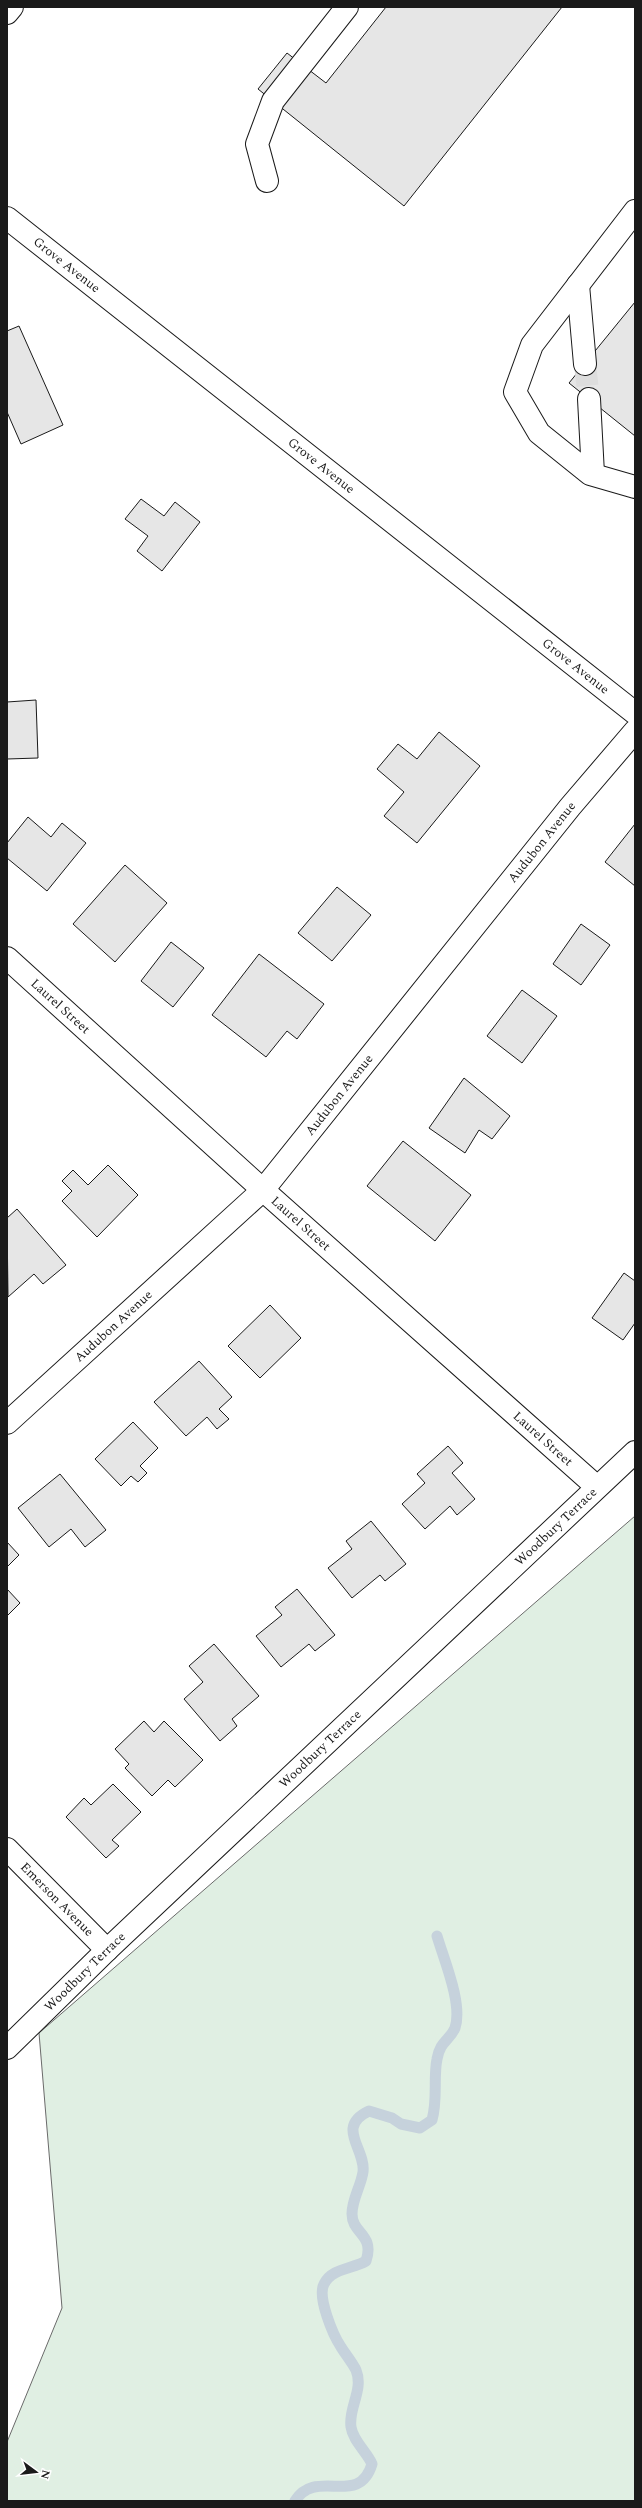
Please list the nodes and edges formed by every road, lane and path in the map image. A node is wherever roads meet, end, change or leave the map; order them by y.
1 (12, 7) edge
2 (347, 7) edge
3 (7, 13) edge
4 (268, 181) dead end
5 (635, 211) edge
6 (7, 218) edge
7 (578, 285) junction
8 (585, 364) tunnel mouth
9 (589, 399) tunnel mouth
10 (593, 474) junction
11 (635, 487) edge
12 (635, 713) edge
13 (635, 731) edge
14 (7, 958) edge
15 (263, 1190) junction
16 (7, 1423) edge
17 (635, 1452) edge
18 (597, 1487) junction
19 (7, 1849) edge
20 (107, 1950) junction
21 (7, 2048) edge

1 - 3 street
2 - 4 street
5 - 7 street
6 - 12 street, Grove Avenue
7 - 8 street
7 - 10 street
9 - 10 street
10 - 11 street
13 - 15 street, Audubon Avenue
14 - 15 street, Laurel Street
15 - 16 street, Audubon Avenue
15 - 18 street, Laurel Street
17 - 18 street, Woodbury Terrace
18 - 20 street, Woodbury Terrace
19 - 20 street, Emerson Avenue
20 - 21 street, Woodbury Terrace

